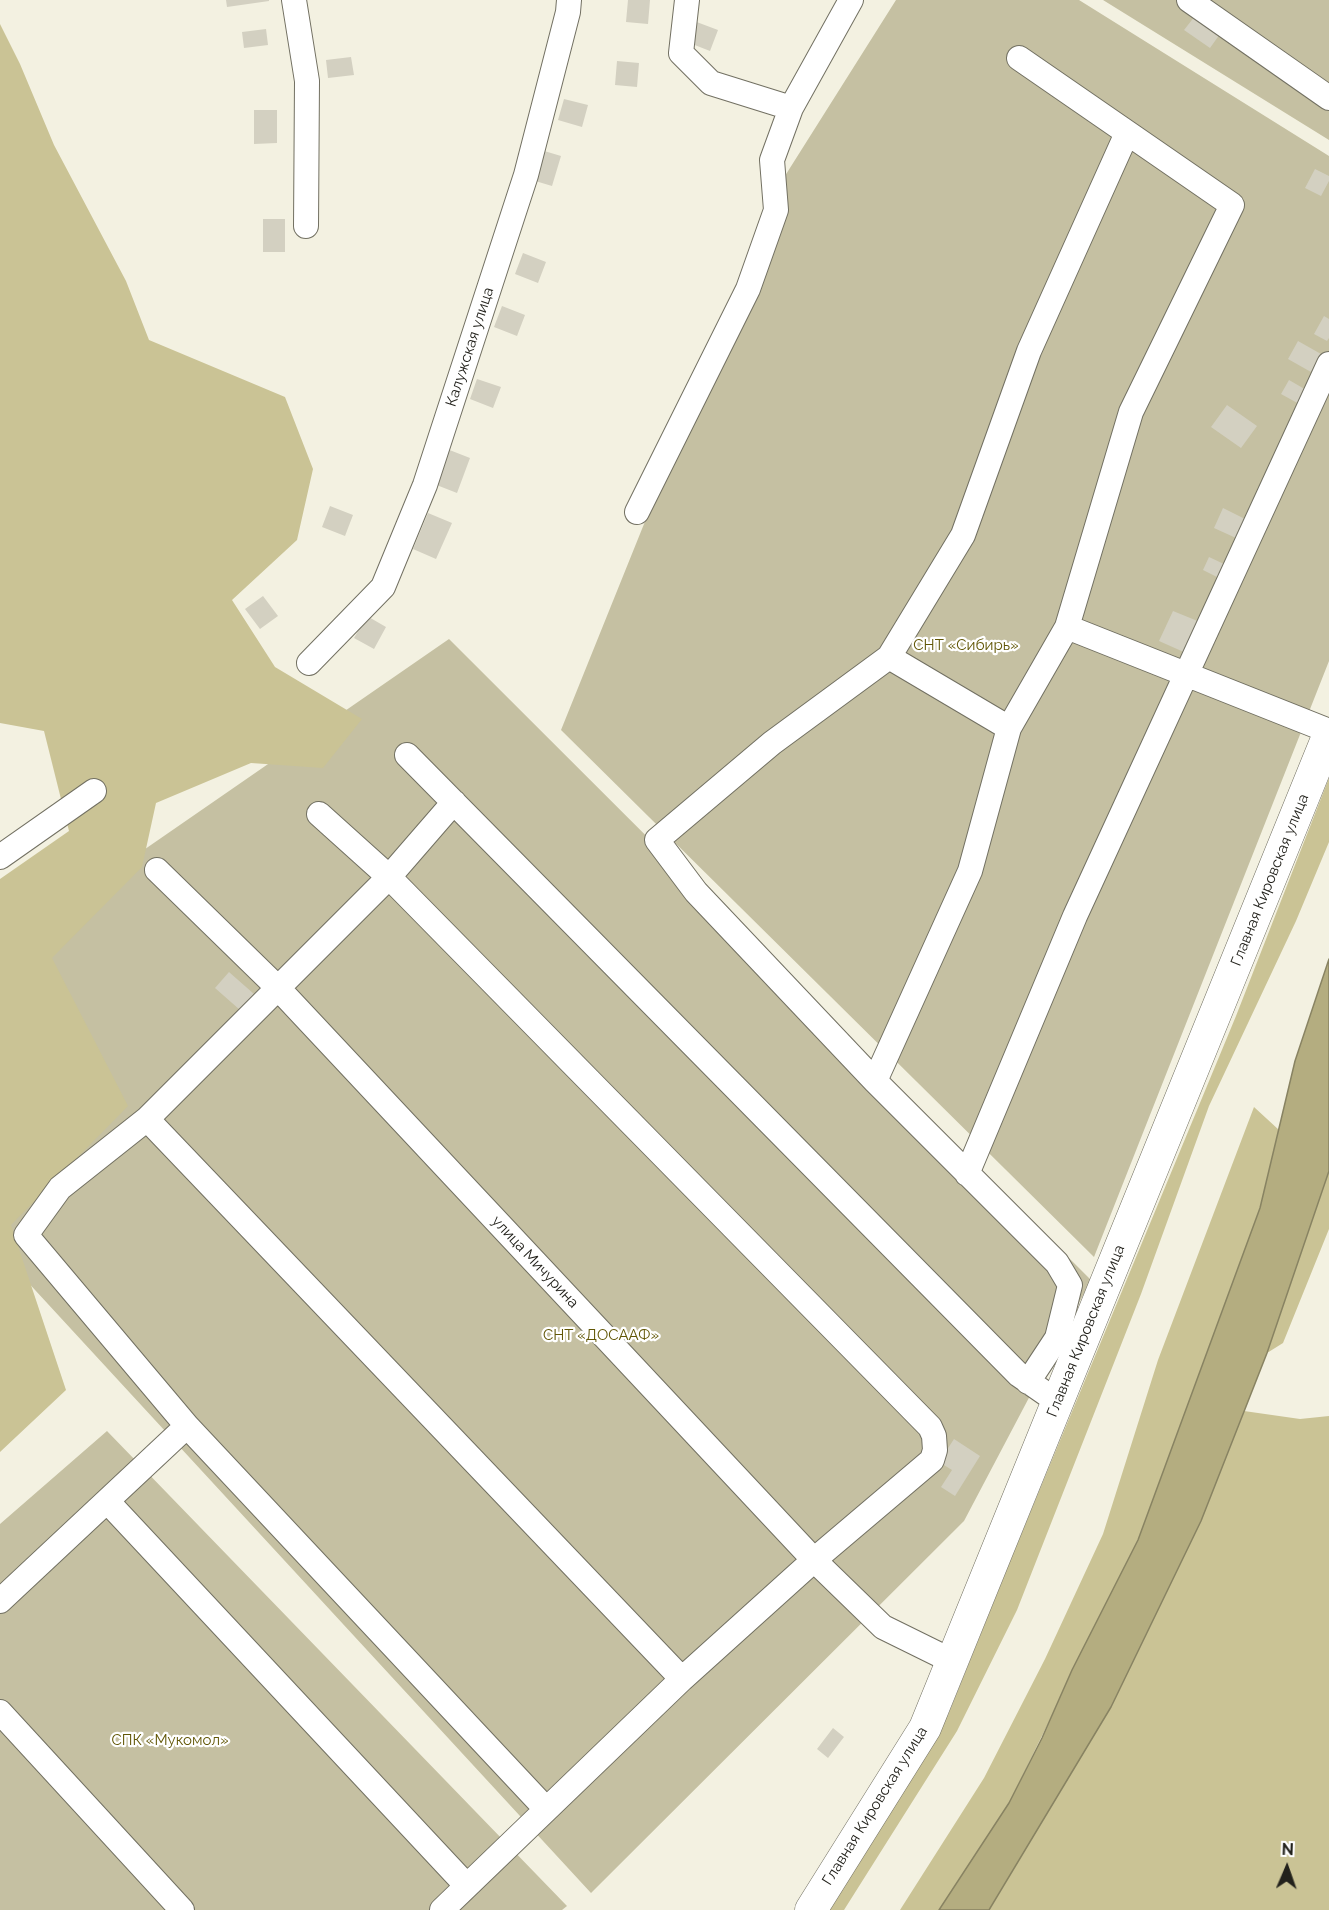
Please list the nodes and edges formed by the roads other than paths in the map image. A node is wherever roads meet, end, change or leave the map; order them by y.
1 (294, 0) edge
2 (569, 0) edge
3 (687, 0) edge
4 (851, 0) edge
5 (1189, 0) edge
6 (1019, 58) dead end
7 (1329, 98) edge
8 (791, 108) junction
9 (1127, 133) junction
10 (306, 226) dead end
11 (1329, 364) edge
12 (637, 512) dead end
13 (1068, 627) junction
14 (889, 657) junction
15 (309, 663) dead end
16 (1185, 674) junction
17 (1009, 728) junction
18 (1329, 733) edge
19 (407, 754) dead end
20 (94, 791) dead end
21 (454, 802) junction
22 (319, 814) dead end
23 (0, 857) edge
24 (157, 870) dead end
25 (389, 877) junction
26 (278, 988) junction
27 (875, 1081) junction
28 (147, 1119) junction
29 (967, 1174) junction
30 (1028, 1382) junction
31 (1058, 1401) junction
32 (187, 1426) junction
33 (107, 1501) junction
34 (814, 1560) junction
35 (0, 1601) edge
36 (952, 1661) junction
37 (682, 1679) junction
38 (0, 1712) edge
39 (546, 1809) junction
40 (466, 1885) junction
41 (183, 1910) edge
42 (442, 1910) edge
43 (811, 1910) edge

1 - 10 street
2 - 15 street, Калужская улица
3 - 8 street
4 - 8 street
5 - 7 street
6 - 9 street
8 - 12 street
9 - 13 street
9 - 14 street
11 - 16 street
13 - 16 street
13 - 17 street
14 - 17 street
14 - 27 street
16 - 18 street
16 - 29 street
17 - 27 street
18 - 31 main road, Главная Кировская улица
19 - 21 street
20 - 23 street
21 - 25 street
21 - 30 street
22 - 25 street
24 - 26 street, улица Мичурина
25 - 26 street
25 - 34 street
26 - 28 street
26 - 34 street, улица Мичурина
27 - 29 street
28 - 32 street
28 - 37 street
29 - 30 street
30 - 31 street
31 - 36 main road, Главная Кировская улица
32 - 33 street
32 - 39 street
33 - 35 street
33 - 40 street
34 - 36 street, улица Мичурина
34 - 37 street
36 - 43 main road, Главная Кировская улица
37 - 39 street
38 - 41 street
39 - 40 street
40 - 42 street

